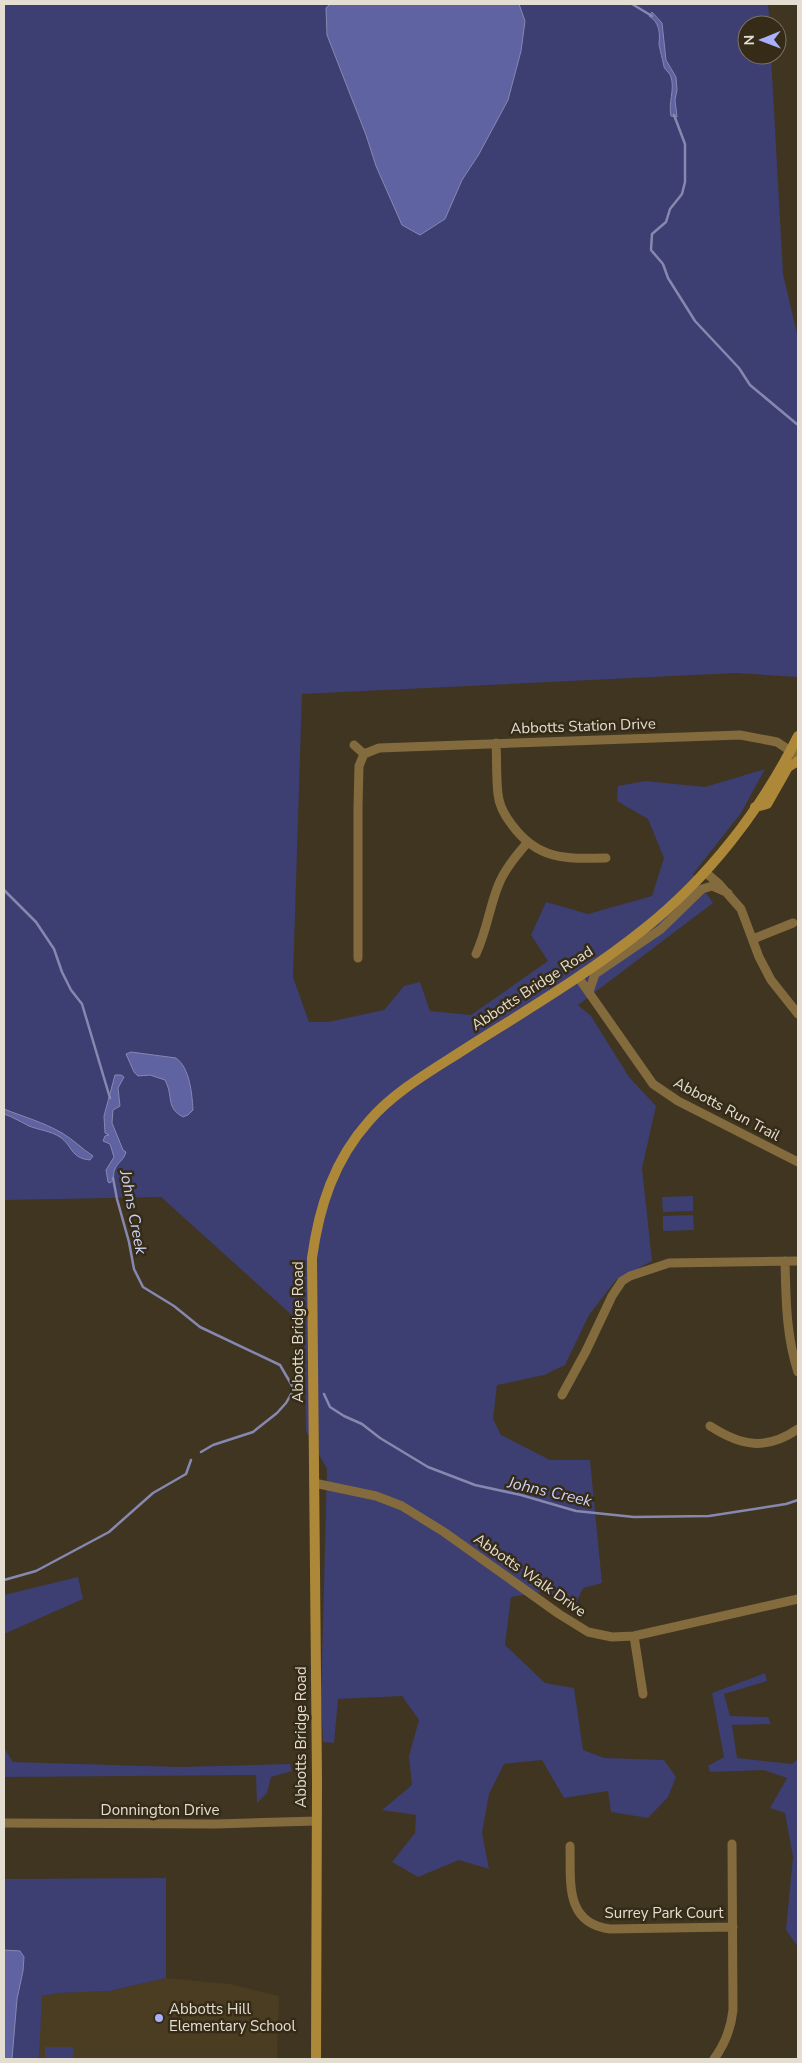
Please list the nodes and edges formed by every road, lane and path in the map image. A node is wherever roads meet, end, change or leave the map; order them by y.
1 (798, 736) edge
2 (496, 743) junction
3 (354, 745) dead end
4 (795, 753) edge
5 (364, 754) junction
6 (798, 761) edge
7 (755, 807) junction
8 (527, 843) junction
9 (606, 858) dead end
10 (705, 872) junction
11 (728, 894) junction
12 (794, 924) dead end
13 (753, 939) junction
14 (476, 954) dead end
15 (358, 958) dead end
16 (578, 976) junction
17 (589, 992) junction
18 (798, 1014) edge
19 (798, 1162) edge
20 (785, 1261) junction
21 (798, 1261) edge
22 (798, 1372) edge
23 (562, 1395) dead end
24 (710, 1426) dead end
25 (798, 1429) edge
26 (314, 1484) junction
27 (798, 1599) edge
28 (634, 1636) junction
29 (643, 1694) dead end
30 (316, 1821) junction
31 (4, 1823) edge
32 (732, 1844) dead end
33 (570, 1846) dead end
34 (732, 1927) junction
35 (316, 2059) edge
36 (714, 2059) edge

1 - 4 main road, Abbotts Bridge Road
2 - 4 street, Abbotts Station Drive
2 - 5 street, Abbotts Station Drive
2 - 8 street
3 - 5 street
4 - 7 main road, Abbotts Bridge Road
5 - 15 street
6 - 7 main road, Abbotts Bridge Road
7 - 10 main road, Abbotts Bridge Road
8 - 9 street
8 - 14 street
10 - 11 street
10 - 16 main road, Abbotts Bridge Road
11 - 13 street
11 - 17 street, Abbotts Bridge Road
12 - 13 street
13 - 18 street
16 - 17 street, Abbotts Run Trail
16 - 26 main road, Abbotts Bridge Road
17 - 19 street, Abbotts Run Trail
20 - 21 street
20 - 22 street
20 - 23 street
24 - 25 street
26 - 28 street, Abbotts Walk Drive
26 - 30 main road, Abbotts Bridge Road
27 - 28 street, Abbotts Walk Drive
28 - 29 street
30 - 31 street, Donnington Drive
30 - 35 main road, Abbotts Bridge Road
32 - 34 street
33 - 34 street, Surrey Park Court
34 - 36 street

